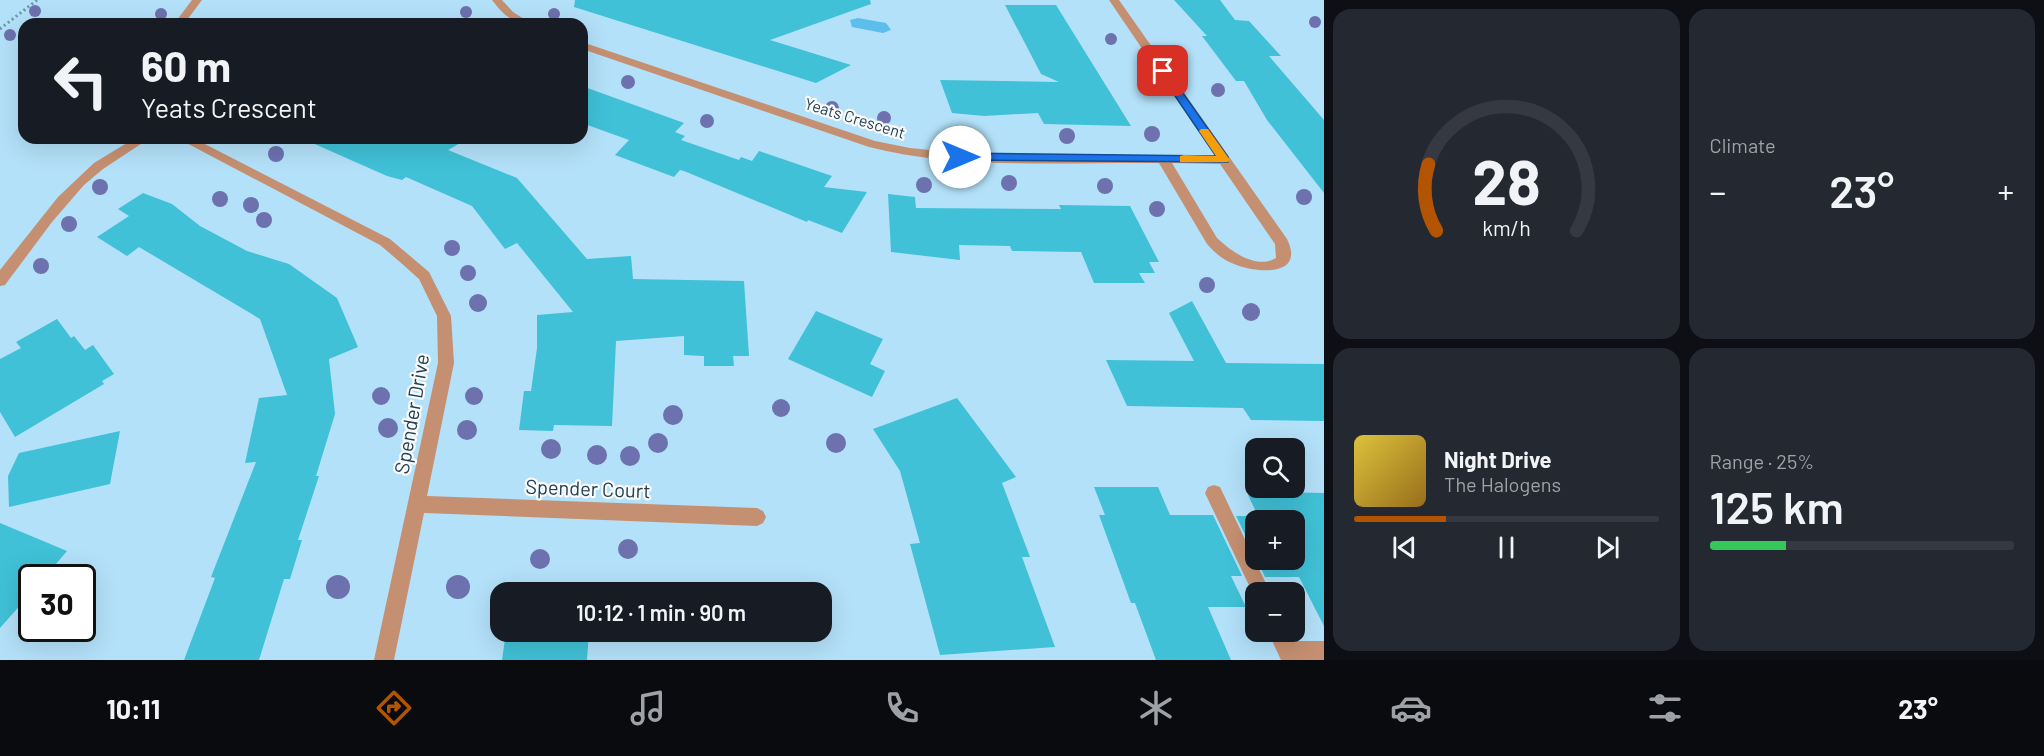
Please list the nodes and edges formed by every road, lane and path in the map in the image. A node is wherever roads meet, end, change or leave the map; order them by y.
1 (37, 0) edge
2 (197, 0) edge
3 (497, 0) edge
4 (1114, 0) edge
5 (184, 18) edge
6 (516, 18) edge
7 (0, 28) edge
8 (588, 47) edge
9 (133, 144) edge
10 (195, 144) edge
11 (1163, 159) junction
12 (1224, 160) junction
13 (0, 281) edge
14 (1214, 493) dead end
15 (417, 504) junction
16 (757, 517) dead end
17 (1255, 582) edge
18 (1324, 651) edge
19 (1289, 655) edge
20 (384, 660) edge

1 - 7 path
2 - 5 street
3 - 6 street
4 - 12 street
8 - 11 street, Yeats Crescent
9 - 13 street
10 - 15 street, Spender Drive
11 - 12 street, Yeats Crescent
11 - 12 street
14 - 17 street
15 - 16 street, Spender Court
15 - 20 street, Spender Drive
18 - 19 street

